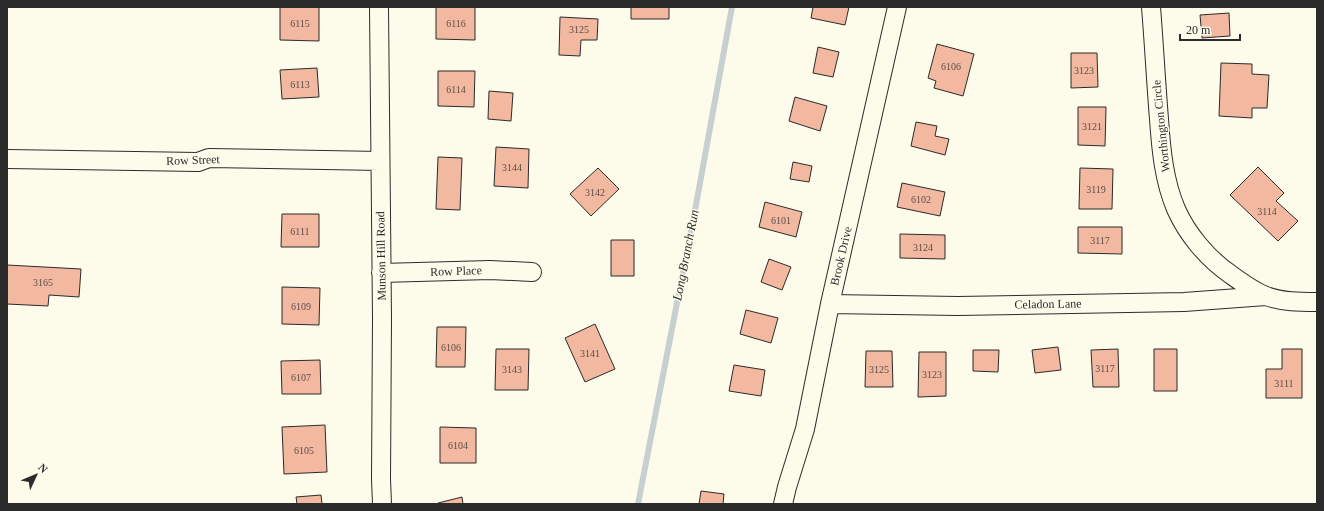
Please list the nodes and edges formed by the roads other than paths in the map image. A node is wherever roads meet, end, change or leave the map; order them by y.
1 (379, 7) edge
2 (897, 7) edge
3 (1151, 7) edge
4 (7, 159) edge
5 (380, 161) junction
6 (532, 272) dead end
7 (381, 273) junction
8 (1266, 296) junction
9 (1317, 302) edge
10 (830, 304) junction
11 (382, 504) edge
12 (783, 504) edge

1 - 5 street, Munson Hill Road
2 - 10 street, Brook Drive
3 - 8 street, Worthington Circle
4 - 5 street, Row Street
5 - 7 street, Munson Hill Road
6 - 7 street, Row Place
7 - 11 street, Munson Hill Road
8 - 9 street, Worthington Circle
8 - 10 street, Celadon Lane
10 - 12 street, Brook Drive

